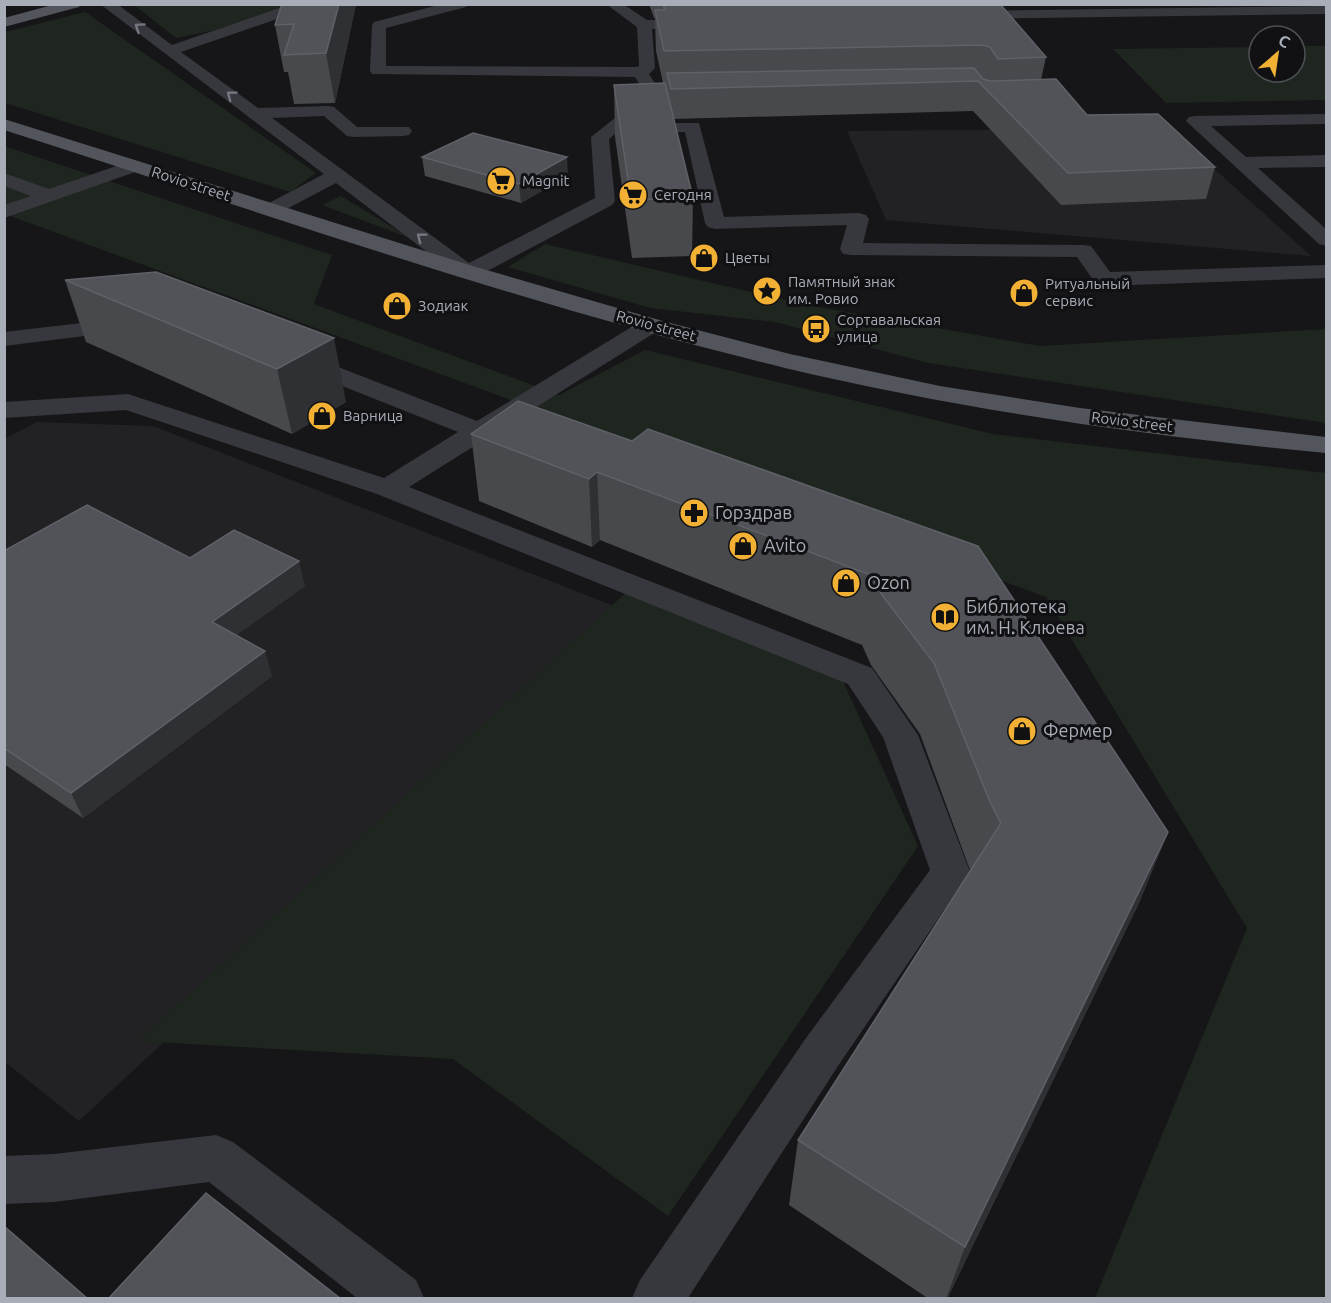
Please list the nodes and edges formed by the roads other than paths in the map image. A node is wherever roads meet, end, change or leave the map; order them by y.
1 (74, 4) edge
2 (107, 4) edge
3 (307, 4) edge
4 (461, 4) edge
5 (613, 4) edge
6 (1140, 9) edge
7 (1326, 9) edge
8 (710, 14) edge
9 (990, 15) junction
10 (944, 16) edge
11 (4, 23) edge
12 (644, 25) junction
13 (1003, 29) edge
14 (171, 50) junction
15 (640, 72) junction
16 (255, 113) junction
17 (1326, 119) edge
18 (4, 124) edge
19 (611, 128) junction
20 (403, 131) dead end
21 (1326, 161) edge
22 (1241, 163) junction
23 (134, 166) junction
24 (338, 175) junction
25 (4, 179) edge
26 (49, 196) junction
27 (272, 209) junction
28 (4, 212) edge
29 (1326, 240) edge
30 (468, 272) junction
31 (1326, 272) edge
32 (151, 322) edge
33 (651, 325) junction
34 (4, 339) edge
35 (283, 354) edge
36 (4, 410) edge
37 (479, 431) junction
38 (1326, 445) edge
39 (387, 488) junction
40 (4, 1180) edge
41 (398, 1299) edge
42 (658, 1299) edge

1 - 11 main road
14 -> 2 street
3 - 14 street
4 - 15 street
5 - 12 street
6 - 7 street
6 - 9 street
8 - 12 street
9 - 10 street
9 - 13 street
12 - 15 street
16 -> 14 street
15 - 19 street
16 - 20 street
16 - 24 street
17 - 22 street
18 - 23 main road, Rovio street
19 - 30 street
19 - 31 street
21 - 22 street
22 - 29 street
23 - 26 street
23 - 27 main road, Rovio street
24 - 27 street
30 -> 24 street
25 - 26 street
26 - 28 street
27 - 30 main road, Rovio street
30 - 33 main road, Rovio street
32 - 34 street
33 - 37 street
33 - 38 main road, Rovio street
35 - 37 street
36 - 39 street
37 - 39 street
39 - 42 street
40 - 41 street

